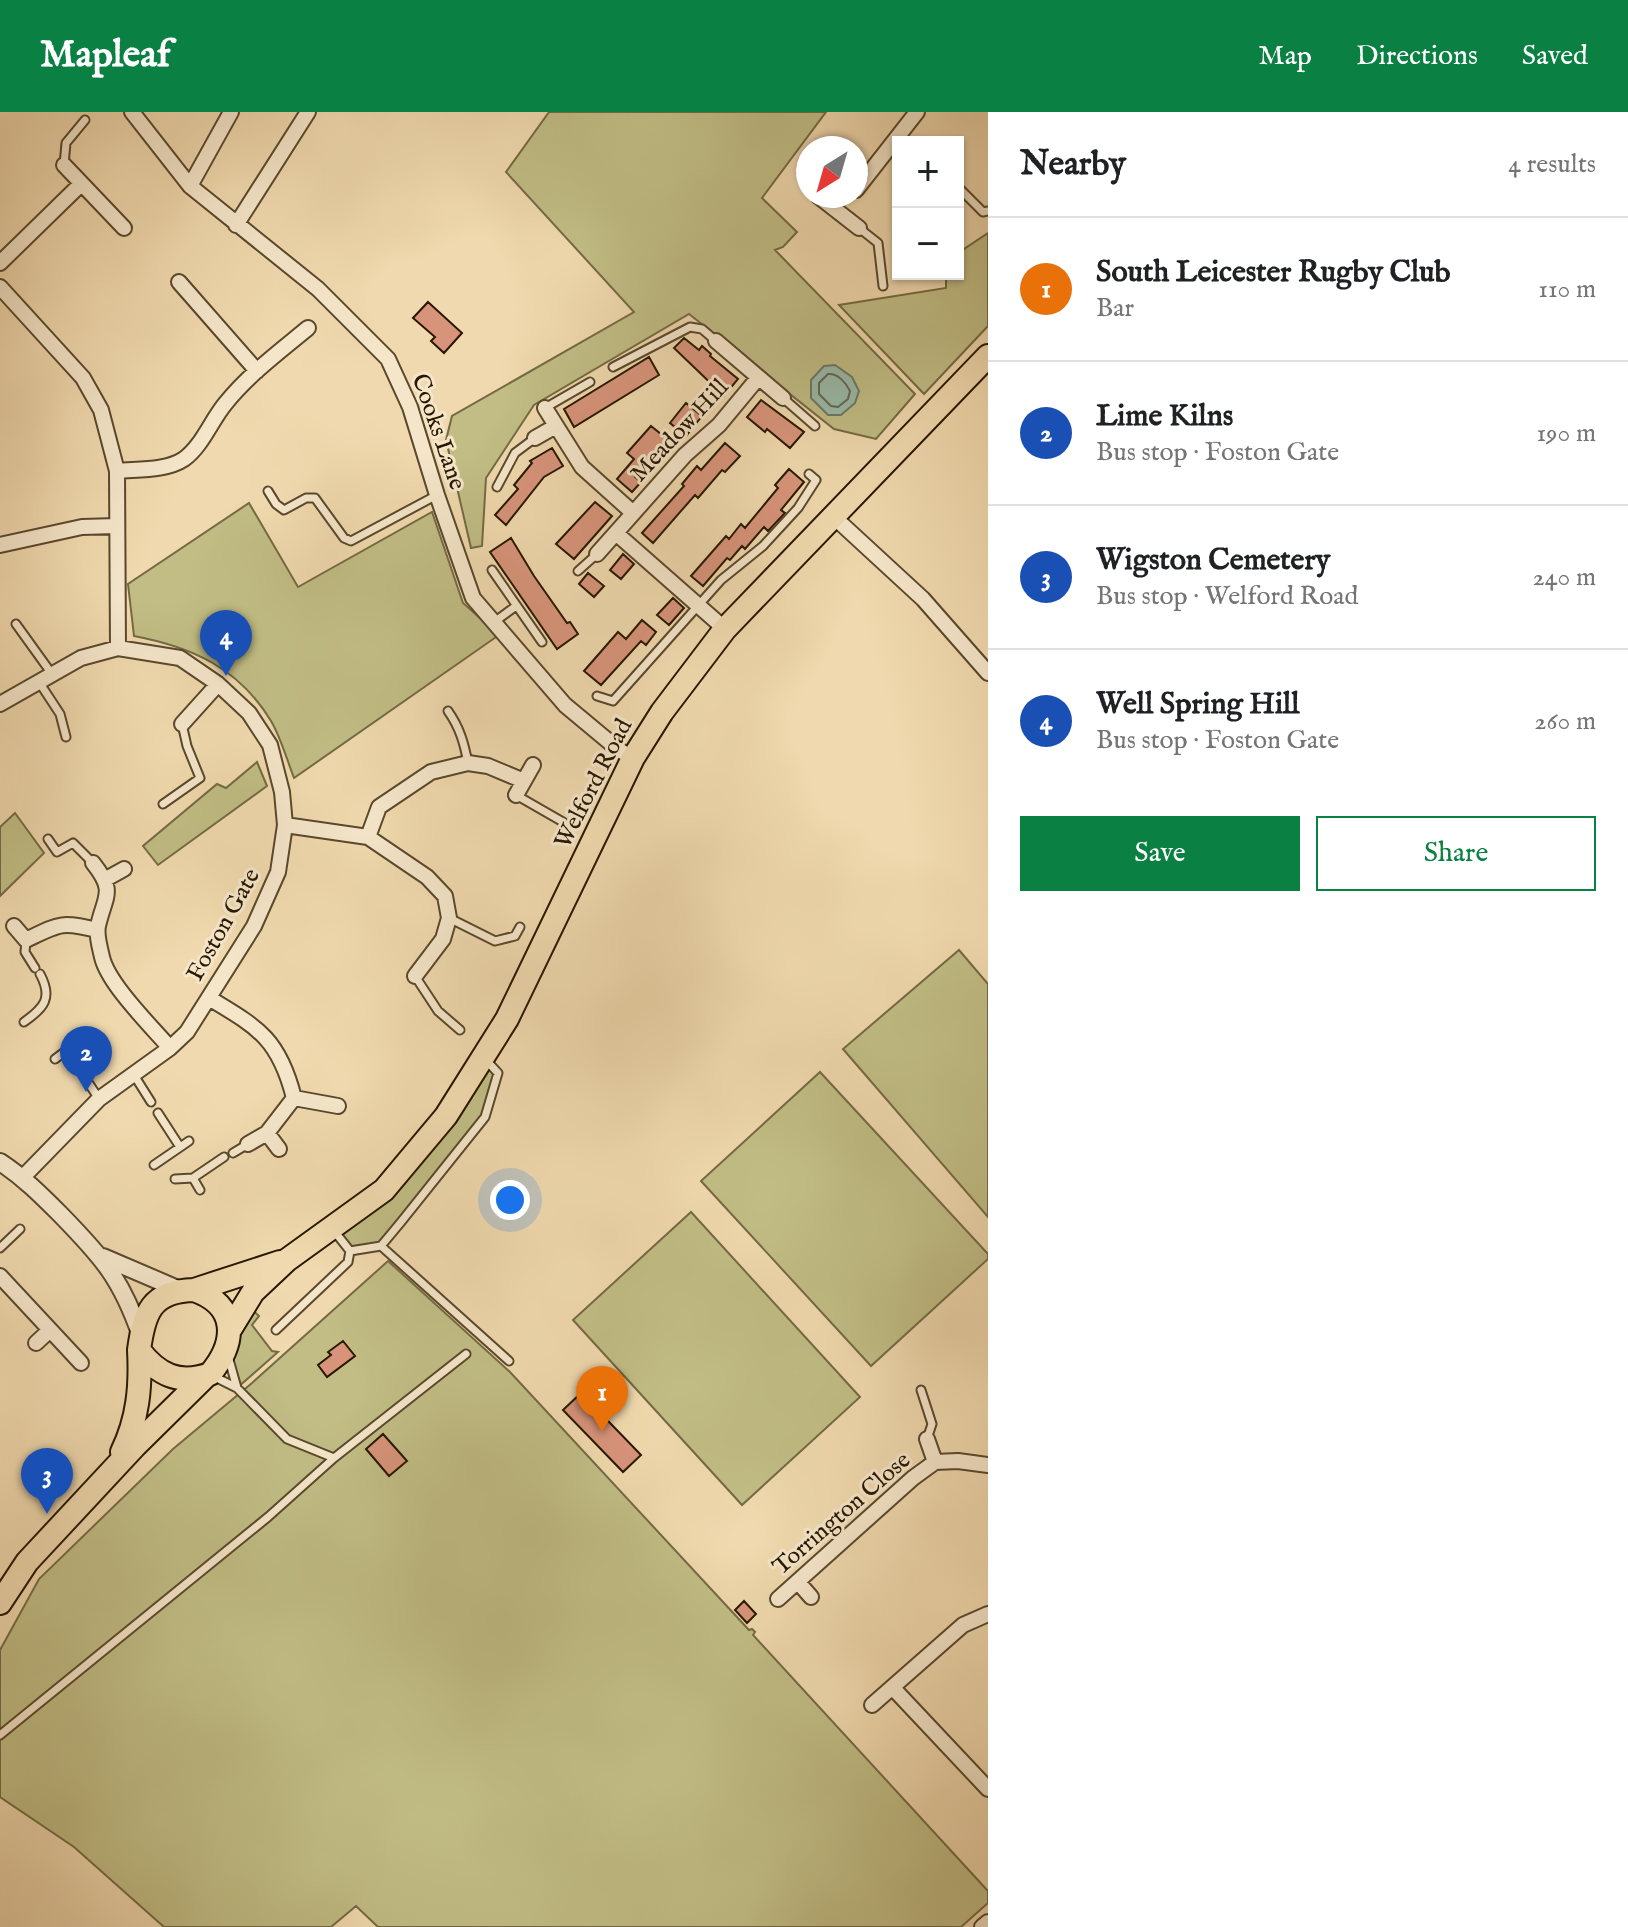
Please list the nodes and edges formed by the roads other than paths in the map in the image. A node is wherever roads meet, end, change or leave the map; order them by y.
1 (132, 112) edge
2 (231, 112) edge
3 (308, 112) edge
4 (917, 112) edge
5 (85, 120) dead end
6 (907, 136) edge
7 (892, 153) edge
8 (64, 165) joint
9 (868, 178) edge
10 (81, 184) junction
11 (190, 186) junction
12 (964, 193) edge
13 (833, 208) edge
14 (843, 208) edge
15 (988, 211) edge
16 (839, 213) junction
17 (236, 225) junction
18 (124, 228) dead end
19 (859, 228) joint
20 (0, 263) edge
21 (179, 282) dead end
22 (883, 286) dead end
23 (0, 287) edge
24 (308, 328) dead end
25 (716, 341) joint
26 (988, 356) edge
27 (613, 367) dead end
28 (257, 371) junction
29 (758, 378) junction
30 (590, 382) dead end
31 (783, 398) joint
32 (545, 408) joint
33 (556, 426) junction
34 (815, 426) dead end
35 (535, 438) joint
36 (117, 471) junction
37 (809, 474) dead end
38 (497, 487) dead end
39 (268, 491) dead end
40 (437, 495) junction
41 (632, 512) junction
42 (834, 517) junction
43 (117, 526) junction
44 (617, 534) junction
45 (0, 545) edge
46 (597, 554) joint
47 (492, 570) dead end
48 (578, 571) dead end
49 (698, 605) junction
50 (516, 606) junction
51 (493, 623) junction
52 (16, 624) dead end
53 (725, 629) junction
54 (542, 642) dead end
55 (118, 648) junction
56 (988, 673) edge
57 (46, 678) junction
58 (218, 684) junction
59 (597, 696) dead end
60 (0, 704) edge
61 (448, 711) dead end
62 (182, 724) joint
63 (66, 737) dead end
64 (633, 758) junction
65 (468, 763) junction
66 (533, 765) dead end
67 (524, 781) junction
68 (516, 795) joint
69 (163, 804) dead end
70 (563, 822) dead end
71 (285, 825) junction
72 (368, 837) junction
73 (48, 839) dead end
74 (93, 863) joint
75 (124, 869) dead end
76 (106, 879) junction
77 (449, 918) junction
78 (14, 926) dead end
79 (520, 927) dead end
80 (97, 930) junction
81 (26, 940) junction
82 (415, 976) joint
83 (209, 998) junction
84 (24, 1022) dead end
85 (460, 1030) dead end
86 (170, 1048) junction
87 (483, 1057) junction
88 (55, 1059) dead end
89 (134, 1075) junction
90 (294, 1098) junction
91 (99, 1099) junction
92 (151, 1102) dead end
93 (338, 1106) dead end
94 (158, 1113) dead end
95 (267, 1133) junction
96 (189, 1141) dead end
97 (248, 1144) joint
98 (180, 1147) junction
99 (279, 1149) dead end
100 (233, 1153) dead end
101 (224, 1157) dead end
102 (0, 1162) edge
103 (154, 1165) dead end
104 (23, 1177) junction
105 (193, 1178) junction
106 (175, 1179) dead end
107 (200, 1190) dead end
108 (20, 1229) dead end
109 (332, 1229) junction
110 (381, 1246) junction
111 (0, 1248) edge
112 (350, 1251) junction
113 (101, 1256) junction
114 (287, 1260) junction
115 (0, 1276) edge
116 (187, 1290) junction
117 (50, 1330) junction
118 (276, 1330) dead end
119 (228, 1339) junction
120 (36, 1343) dead end
121 (140, 1343) junction
122 (466, 1354) dead end
123 (509, 1361) dead end
124 (81, 1363) dead end
125 (208, 1375) junction
126 (237, 1388) junction
127 (921, 1390) dead end
128 (927, 1439) joint
129 (334, 1458) junction
130 (935, 1462) junction
131 (988, 1465) edge
132 (115, 1468) junction
133 (798, 1582) junction
134 (811, 1597) dead end
135 (778, 1599) dead end
136 (0, 1603) edge
137 (988, 1614) edge
138 (893, 1688) junction
139 (872, 1705) dead end
140 (0, 1735) edge
141 (988, 1789) edge
142 (988, 1922) edge
143 (982, 1927) edge

1 - 11 street, Cooks Lane
2 - 11 street
3 - 17 street
4 - 6 street
5 - 8 lane
7 - 9 street
8 - 10 street
10 - 18 street
10 - 20 street
11 - 17 street, Cooks Lane
12 - 15 lane
13 - 16 street
14 - 16 street
16 - 19 street
17 - 40 street, Cooks Lane
19 - 22 lane
21 - 28 street
23 - 36 street
24 - 28 street
25 - 27 lane
25 - 29 street, Meadow Hill
26 - 42 main road, Welford Road
28 - 36 street
29 - 31 street, Meadow Hill
29 - 41 street, Meadow Hill
30 - 32 lane
31 - 34 lane
32 - 33 street, Meadow Hill
33 - 35 street
33 - 41 street, Meadow Hill
35 - 38 lane
36 - 43 street
37 - 49 lane
39 - 40 lane
40 - 51 street, Cooks Lane
41 - 44 street, Meadow Hill
42 - 53 main road, Welford Road
42 - 56 street
43 - 45 street
43 - 55 street
44 - 46 street, Meadow Hill
44 - 49 street
46 - 48 lane
47 - 50 lane
49 - 53 street
49 - 59 lane
50 - 51 lane
50 - 54 lane
51 - 64 street, Cooks Lane
52 - 57 lane
53 - 64 main road, Welford Road
55 - 57 street, Foston Gate
55 - 58 street, Foston Gate
57 - 60 street, Foston Gate
57 - 63 lane
58 - 62 street
58 - 71 street, Foston Gate
61 - 65 lane
62 - 69 lane
64 - 87 main road, Welford Road
65 - 67 street
65 - 72 street
66 - 67 street
67 - 68 street
68 - 70 lane
71 - 72 street
71 - 83 street, Foston Gate
72 - 77 street
73 - 74 lane
74 - 76 street
75 - 76 street
76 - 80 street
77 - 79 lane
77 - 82 street
78 - 81 street
80 - 81 street
80 - 86 street
81 - 84 lane
82 - 85 lane
83 - 86 street, Foston Gate
83 - 90 street
86 - 89 street, Foston Gate
87 - 109 main road, Welford Road
87 - 110 lane
88 - 91 lane
89 - 91 street, Foston Gate
89 - 92 lane
90 - 93 street
90 - 95 street
91 - 104 street, Foston Gate
94 - 98 lane
95 - 97 street
95 - 99 street
96 - 98 lane
97 - 100 lane
98 - 103 lane
101 - 105 lane
102 - 104 street
104 - 113 street
105 - 106 lane
105 - 107 lane
108 - 111 lane
109 - 112 lane
109 - 114 main road, Welford Road
110 - 112 lane
110 - 123 lane
112 - 118 lane
113 - 116 street
113 - 121 street
114 - 116 main road, Welford Road
114 - 119 main road, Welford Road
115 - 117 street
116 - 119 main road
116 - 121 main road
117 - 120 street
117 - 124 street
119 - 125 main road
119 - 126 lane
121 - 125 main road
121 - 132 main road
122 - 129 lane
125 - 126 lane
125 - 132 main road
126 - 129 lane
127 - 128 lane
128 - 130 street, Torrington Close
129 - 140 lane
130 - 131 street, Torrington Close
130 - 133 street, Torrington Close
132 - 136 main road
133 - 134 street
133 - 135 street, Torrington Close
137 - 138 street
138 - 139 street
138 - 141 street
142 - 143 street

